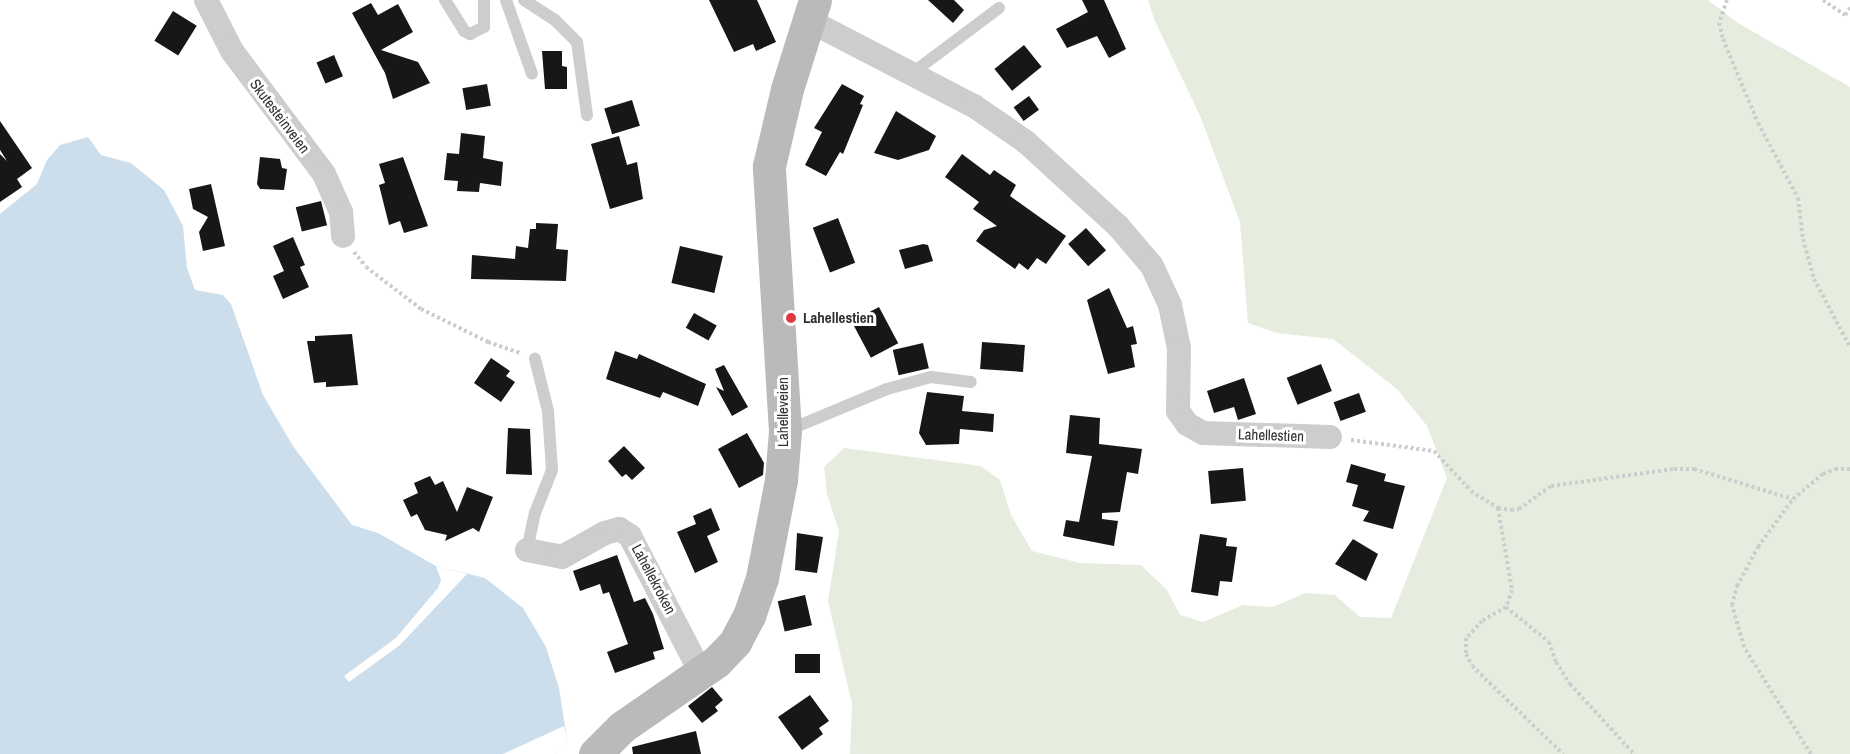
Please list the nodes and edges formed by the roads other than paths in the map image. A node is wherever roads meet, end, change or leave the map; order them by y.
1 (206, 0) edge
2 (446, 0) edge
3 (484, 0) edge
4 (506, 0) edge
5 (524, 0) edge
6 (999, 8) dead end
7 (812, 10) edge
8 (532, 74) dead end
9 (911, 74) junction
10 (587, 115) dead end
11 (343, 236) road end
12 (536, 359) road end
13 (971, 382) dead end
14 (784, 431) junction
15 (1330, 437) road end
16 (527, 550) joint
17 (702, 675) junction
18 (595, 754) edge

1 - 11 street, Skutesteinveien
2 - 3 lane
4 - 8 lane
5 - 10 lane
6 - 9 lane
7 - 9 street, Lahellestien
7 - 14 street, Lahelleveien
9 - 15 street, Lahellestien
12 - 16 lane, Lahellekroken
13 - 14 lane
14 - 17 street, Lahelleveien
16 - 17 street, Lahellekroken
17 - 18 street, Lahelleveien

